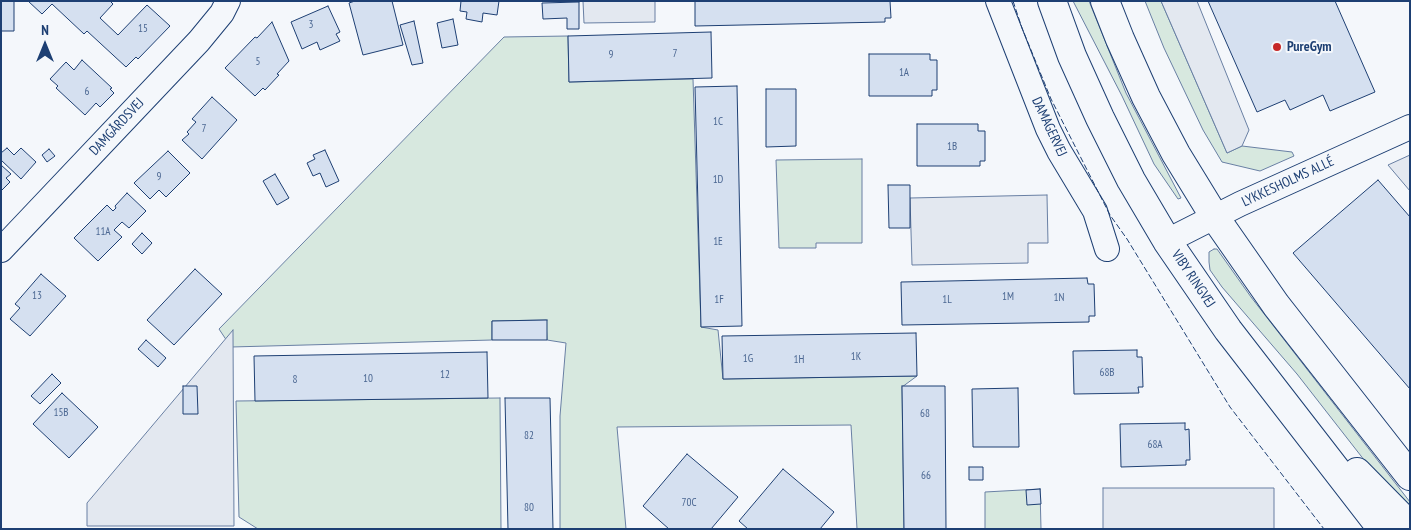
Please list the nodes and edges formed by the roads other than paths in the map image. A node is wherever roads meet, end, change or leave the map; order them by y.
1 (228, 1) edge
2 (998, 1) edge
3 (1052, 1) edge
4 (1105, 1) edge
5 (1410, 127) edge
6 (1214, 216) junction
7 (1167, 241) junction
8 (1107, 249) dead end
9 (1, 250) edge
10 (1260, 373) junction
11 (1410, 476) edge
12 (1410, 526) edge
13 (1382, 529) edge

1 - 9 street, DAMGÅRDSVEJ
2 - 8 street, DAMAGERVEJ
3 - 7 main road, VIBY RINGVEJ
4 - 6 main road
5 - 6 street, LYKKESHOLMS ALLÉ
6 - 7 street, LYKKESHOLMS ALLÉ
6 - 11 main road
7 - 10 main road, VIBY RINGVEJ
10 - 12 main road
10 - 13 main road, VIBY RINGVEJ

